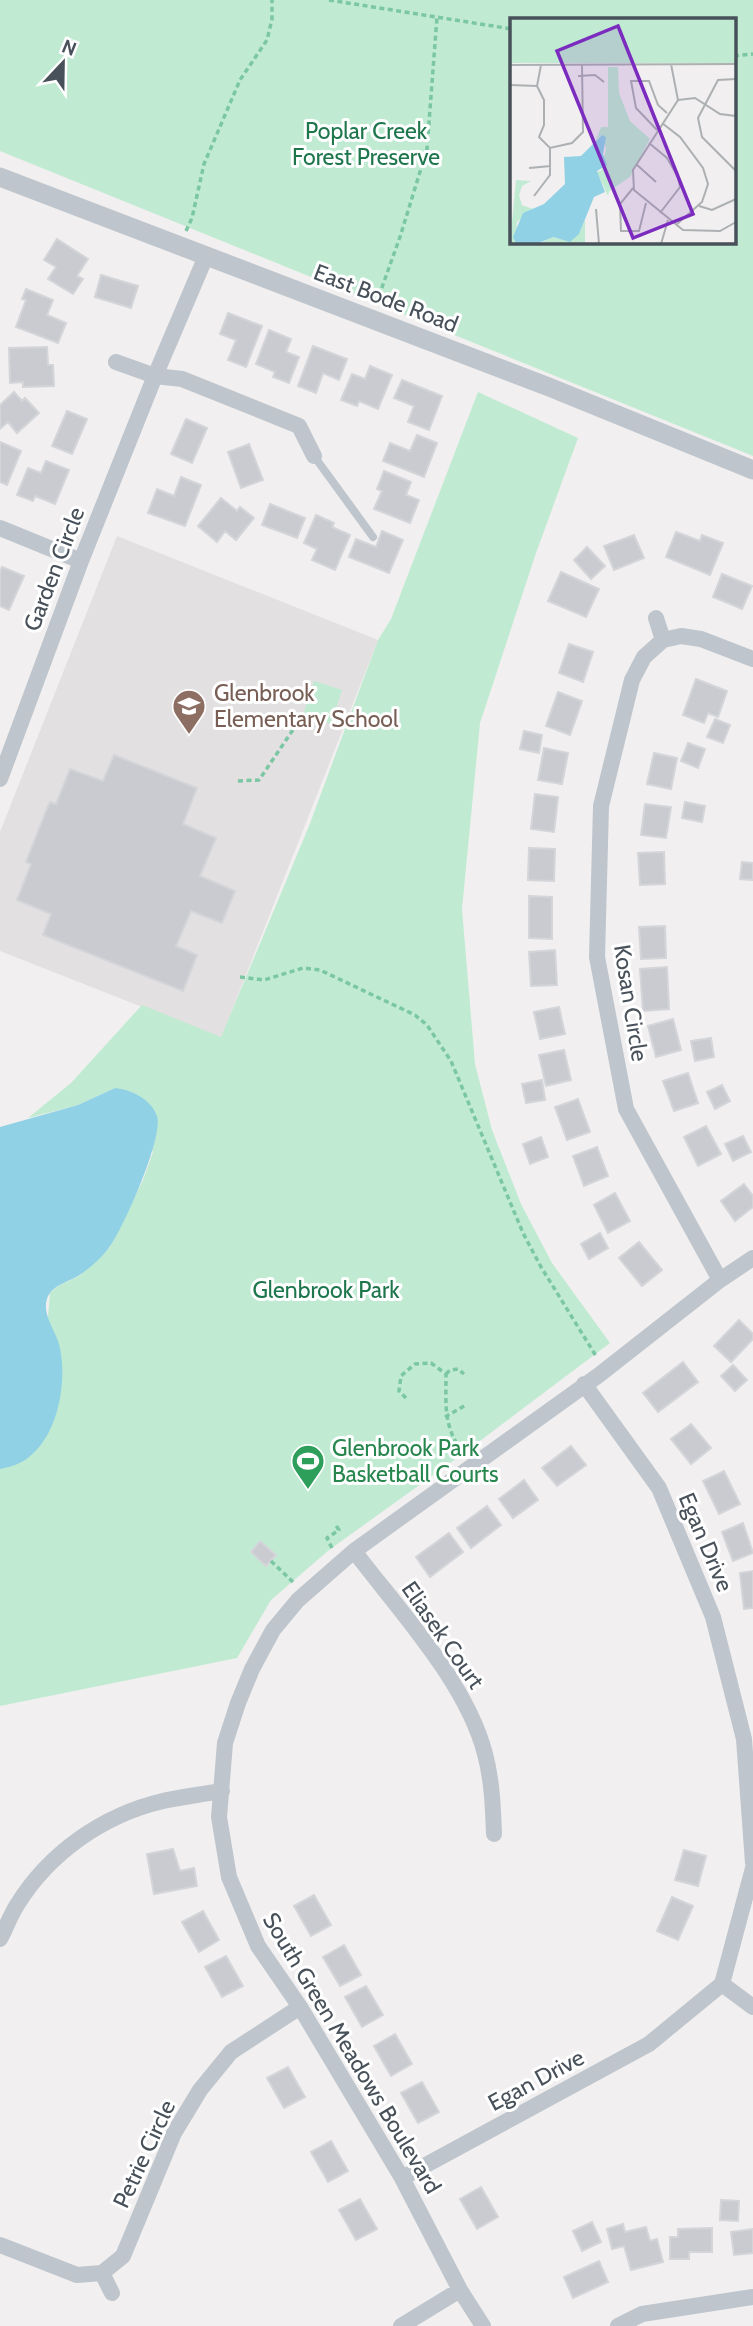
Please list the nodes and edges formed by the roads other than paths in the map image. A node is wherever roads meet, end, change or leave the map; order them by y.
1 (0, 177) edge
2 (206, 256) junction
3 (116, 362) dead end
4 (155, 376) junction
5 (314, 456) joint
6 (753, 470) edge
7 (0, 528) edge
8 (373, 537) dead end
9 (81, 561) junction
10 (656, 618) dead end
11 (663, 640) junction
12 (753, 659) edge
13 (0, 779) edge
14 (753, 1258) edge
15 (720, 1280) junction
16 (584, 1384) junction
17 (349, 1556) junction
18 (222, 1791) junction
19 (494, 1834) dead end
20 (753, 1865) edge
21 (0, 1939) edge
22 (722, 1984) junction
23 (300, 2007) junction
24 (753, 2007) edge
25 (402, 2178) junction
26 (0, 2245) edge
27 (102, 2273) junction
28 (460, 2290) junction
29 (112, 2293) dead end
30 (753, 2297) edge
31 (401, 2326) edge
32 (483, 2326) edge
33 (618, 2326) edge

1 - 2 street, East Bode Road
2 - 4 street, Garden Circle
2 - 6 street, East Bode Road
3 - 4 street
4 - 5 street
4 - 9 street, Garden Circle
5 - 8 lane
7 - 9 street
9 - 13 street, Garden Circle
10 - 11 street
11 - 12 street
11 - 15 street, Kosan Circle
14 - 15 street, South Green Meadows Boulevard
15 - 16 street, South Green Meadows Boulevard
16 - 17 street, South Green Meadows Boulevard
16 - 20 street, Egan Drive
17 - 18 street, South Green Meadows Boulevard
17 - 19 street, Eliasek Court
18 - 21 street
18 - 23 street, South Green Meadows Boulevard
20 - 22 street, Egan Drive
22 - 24 street
22 - 25 street, Egan Drive
23 - 25 street, South Green Meadows Boulevard
23 - 27 street, Petrie Circle
25 - 28 street, South Green Meadows Boulevard
26 - 27 street
27 - 29 street
28 - 31 street
28 - 32 street, South Green Meadows Boulevard
30 - 33 street

